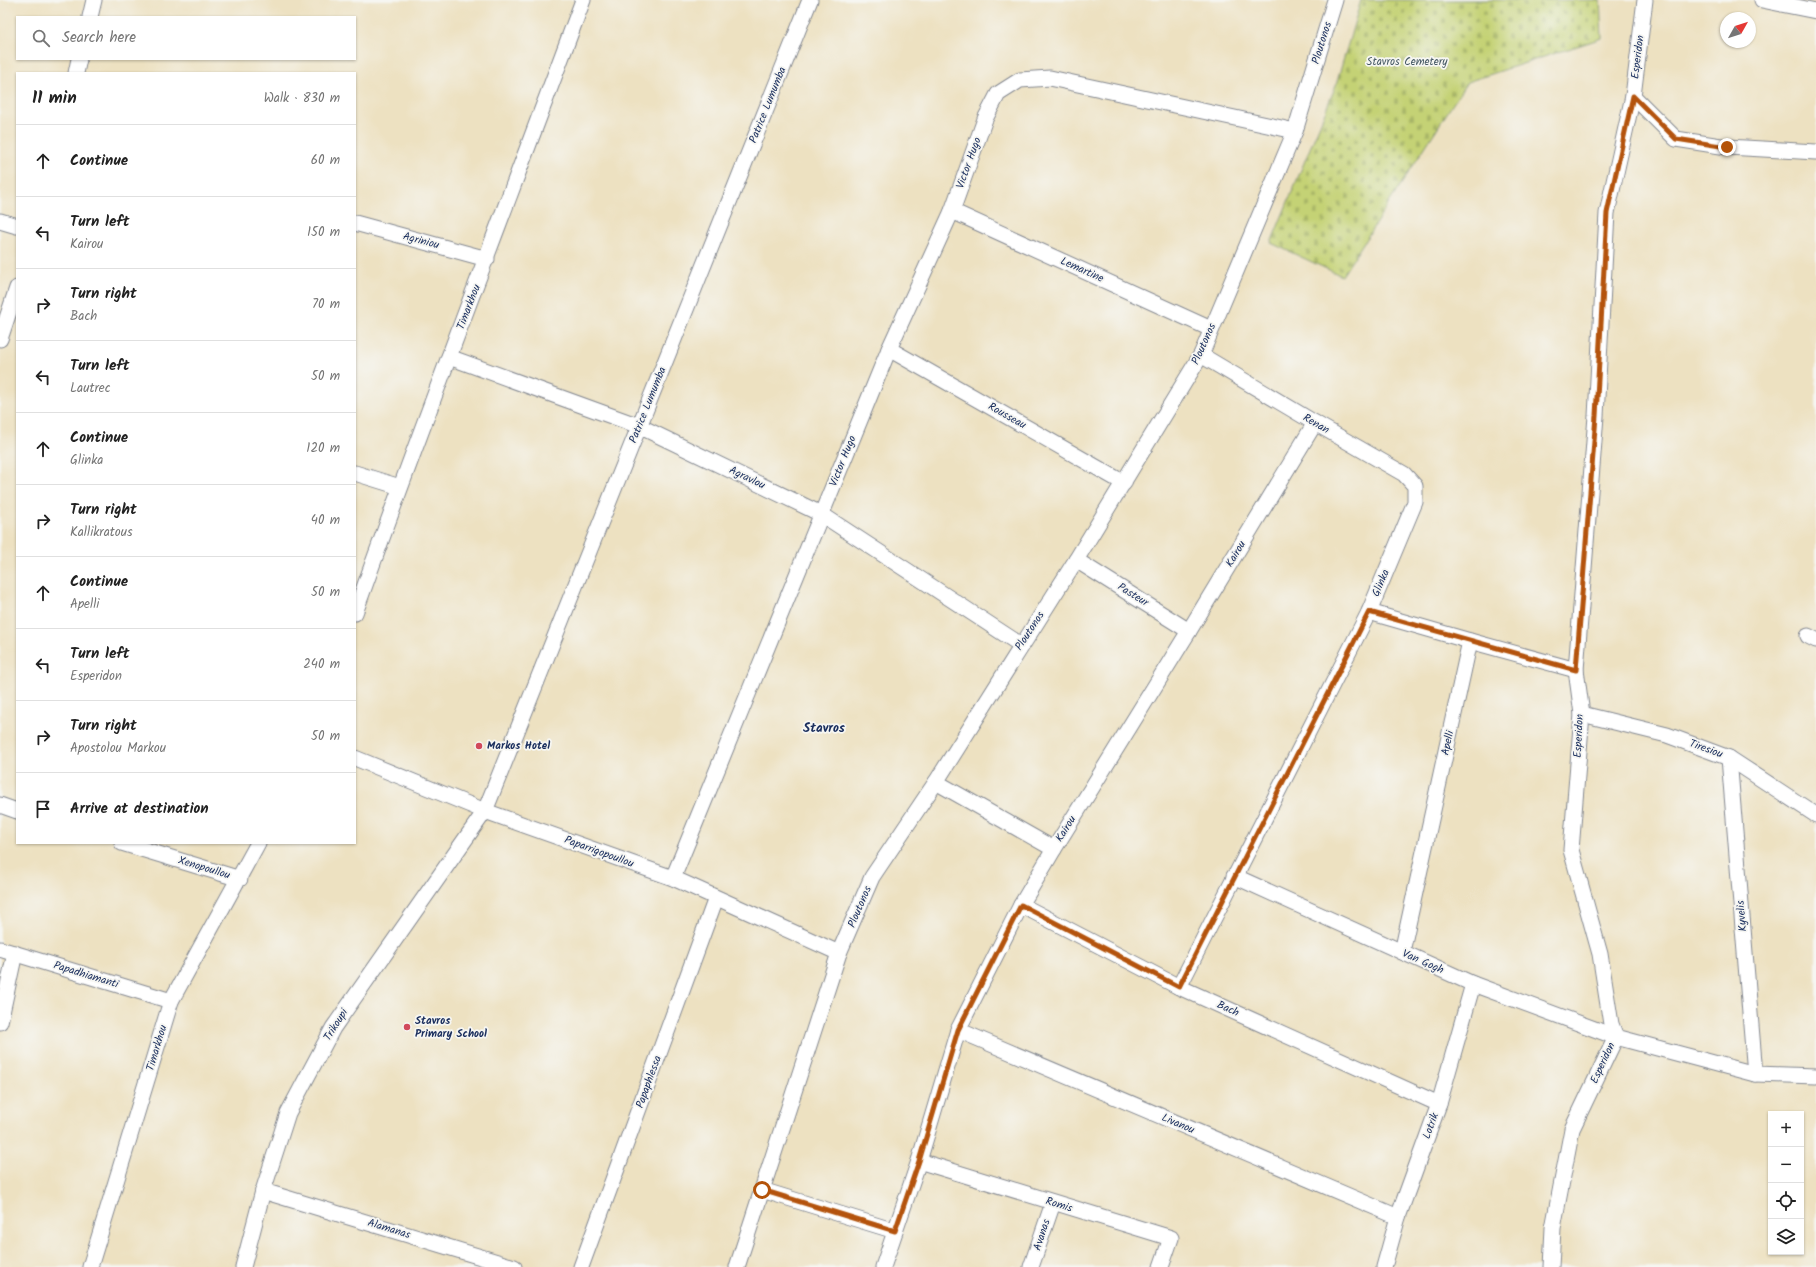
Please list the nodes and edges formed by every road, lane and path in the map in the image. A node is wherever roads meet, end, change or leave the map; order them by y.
1 (94, 0) edge
2 (583, 0) edge
3 (810, 0) edge
4 (1335, 0) edge
5 (1645, 0) edge
6 (1762, 0) edge
7 (1816, 11) edge
8 (90, 16) edge
9 (79, 60) edge
10 (76, 72) edge
11 (1633, 96) junction
12 (1295, 131) junction
13 (1816, 152) edge
14 (952, 211) junction
15 (0, 220) edge
16 (356, 223) edge
17 (16, 226) edge
18 (487, 259) junction
19 (16, 291) edge
20 (1211, 329) junction
21 (0, 339) edge
22 (889, 349) junction
23 (1201, 355) junction
24 (450, 357) junction
25 (1315, 423) junction
26 (639, 426) junction
27 (356, 473) edge
28 (1124, 483) junction
29 (400, 487) junction
30 (1415, 502) joint
31 (821, 514) junction
32 (1076, 560) junction
33 (356, 610) edge
34 (1369, 612) junction
35 (1189, 631) junction
36 (1470, 642) junction
37 (1021, 645) junction
38 (1576, 670) junction
39 (1582, 714) junction
40 (356, 758) edge
41 (1729, 758) junction
42 (936, 782) junction
43 (0, 805) edge
44 (16, 811) edge
45 (485, 811) junction
46 (1816, 815) edge
47 (125, 844) edge
48 (258, 844) edge
49 (1054, 849) junction
50 (1234, 876) junction
51 (673, 878) junction
52 (240, 879) junction
53 (716, 898) junction
54 (1021, 905) junction
55 (0, 949) edge
56 (1402, 952) junction
57 (15, 953) junction
58 (840, 953) junction
59 (1473, 984) junction
60 (1179, 987) junction
61 (171, 1001) junction
62 (0, 1022) edge
63 (958, 1030) junction
64 (1616, 1037) junction
65 (1755, 1074) junction
66 (1816, 1076) edge
67 (1439, 1104) junction
68 (919, 1161) junction
69 (762, 1190) junction
70 (263, 1191) junction
71 (1052, 1203) junction
72 (1398, 1217) junction
73 (895, 1231) junction
74 (90, 1267) edge
75 (243, 1267) edge
76 (514, 1267) edge
77 (581, 1267) edge
78 (737, 1267) edge
79 (883, 1267) edge
80 (1031, 1267) edge
81 (1161, 1267) edge
82 (1384, 1267) edge
83 (1551, 1267) edge

1 - 8 street
2 - 18 street, Timarkhou
3 - 26 street, Patrice Lumumba
4 - 12 street, Ploutonos
5 - 11 street, Esperidon
6 - 7 street
9 - 10 street
11 - 13 street
11 - 38 street, Esperidon
12 - 14 street, Victor Hugo
12 - 20 street, Ploutonos
14 - 20 street, Lemartine
14 - 22 street, Victor Hugo
15 - 17 street
16 - 18 street, Agriniou
18 - 24 street, Timarkhou
19 - 21 street
20 - 23 street, Ploutonos
22 - 28 street, Rousseau
22 - 31 street, Victor Hugo
23 - 25 street, Renan
23 - 28 street, Ploutonos
24 - 26 street, Agravlou
24 - 29 street, Timarkhou
25 - 30 street, Renan
25 - 35 street, Kairou
26 - 31 street, Agravlou
26 - 45 street, Patrice Lumumba
27 - 29 street
28 - 32 street, Ploutonos
29 - 33 street, Timarkhou
30 - 34 street, Glinka
31 - 37 street, Agravlou
31 - 51 street, Victor Hugo
32 - 35 street, Pasteur
32 - 37 street, Ploutonos
34 - 36 street
34 - 50 street, Glinka
35 - 49 street, Kairou
36 - 38 street
36 - 56 street, Apelli
37 - 42 street, Ploutonos
38 - 39 street, Esperidon
39 - 41 street, Tiresiou
39 - 64 street, Esperidon
40 - 45 street, Paparrigopoullou
41 - 46 street, Tiresiou
41 - 65 street, Kyvelis
42 - 49 street
42 - 58 street, Ploutonos
43 - 44 street
45 - 51 street, Paparrigopoullou
45 - 70 street, Trikoupi
47 - 52 street, Xenopoullou
48 - 52 street, Timarkhou
49 - 54 street, Kairou
50 - 56 street, Van Gogh
50 - 60 street, Glinka
51 - 53 street, Paparrigopoullou
52 - 61 street, Timarkhou
53 - 58 street, Paparrigopoullou
53 - 77 street, Papaphlessa
54 - 60 street, Bach
54 - 63 street, Kairou
55 - 57 street, Papadhiamanti
56 - 59 street, Van Gogh
57 - 61 street, Papadhiamanti
57 - 62 street
58 - 69 street, Ploutonos
59 - 64 street, Van Gogh
59 - 67 street, Lotrik
60 - 67 street, Bach
61 - 74 street, Timarkhou
63 - 68 street, Kairou
63 - 72 street, Livanou
64 - 65 street, Van Gogh
64 - 83 street, Esperidon
65 - 66 street, Van Gogh
67 - 72 street, Lotrik
68 - 71 street, Romis
68 - 73 street, Kairou
69 - 73 street
69 - 78 street, Ploutonos
70 - 75 street, Trikoupi
70 - 76 street, Alamanas
71 - 80 street, Avanas
71 - 81 street, Romis
72 - 82 street, Lotrik
73 - 79 street, Kairou

